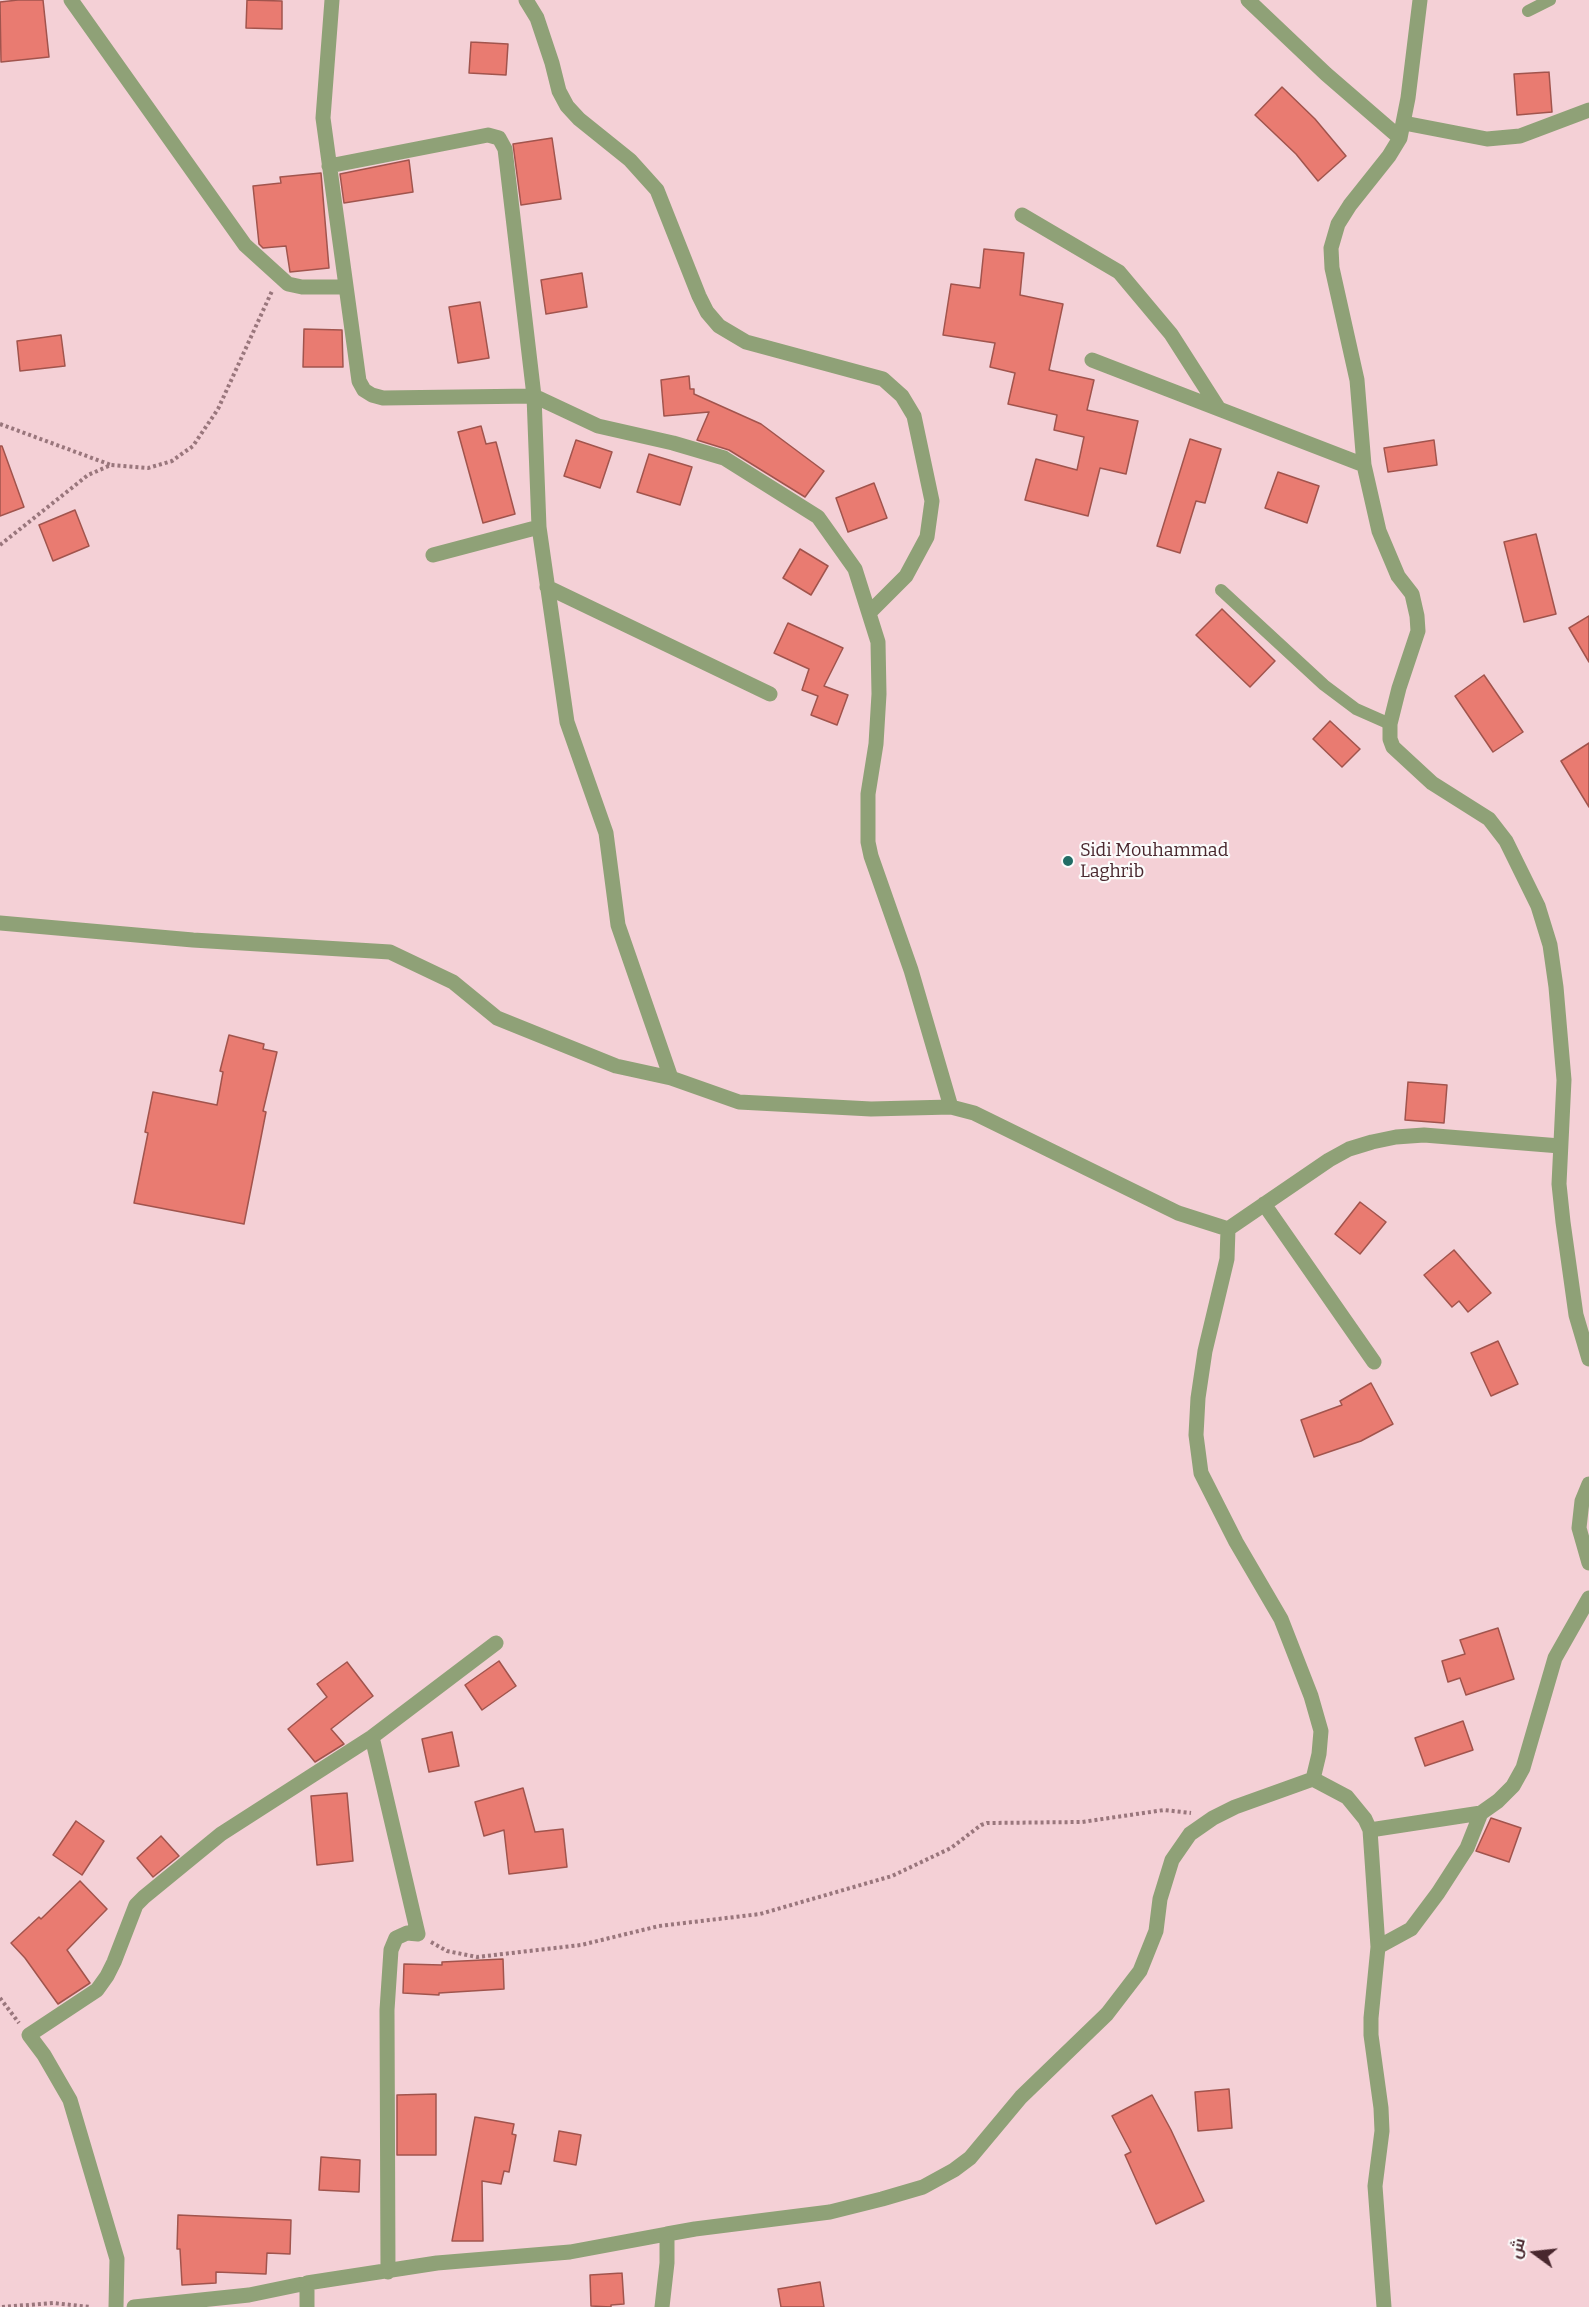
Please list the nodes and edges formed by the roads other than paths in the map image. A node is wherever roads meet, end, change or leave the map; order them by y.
1 (71, 0) edge
2 (332, 0) edge
3 (526, 0) edge
4 (1248, 0) edge
5 (1420, 0) edge
6 (1550, 0) edge
7 (1528, 11) dead end
8 (1589, 110) edge
9 (1404, 123) junction
10 (1400, 138) junction
11 (329, 166) junction
12 (1022, 214) dead end
13 (346, 287) junction
14 (1092, 360) dead end
15 (534, 396) junction
16 (1219, 409) junction
17 (1364, 465) junction
18 (539, 527) junction
19 (433, 555) dead end
20 (547, 587) junction
21 (1221, 590) dead end
22 (870, 612) junction
23 (770, 694) dead end
24 (1390, 724) junction
25 (0, 923) edge
26 (671, 1078) junction
27 (951, 1107) junction
28 (1560, 1146) junction
29 (1264, 1204) junction
30 (1228, 1229) junction
31 (1589, 1359) edge
32 (1374, 1362) dead end
33 (1589, 1484) edge
34 (1589, 1563) edge
35 (1589, 1598) edge
36 (496, 1643) dead end
37 (372, 1737) junction
38 (1313, 1779) junction
39 (1481, 1813) junction
40 (1370, 1830) junction
41 (1378, 1947) junction
42 (667, 2234) junction
43 (388, 2272) junction
44 (307, 2283) junction
45 (116, 2307) edge
46 (134, 2307) edge
47 (307, 2307) edge
48 (662, 2307) edge
49 (1384, 2307) edge

1 - 13 street
2 - 11 street
3 - 22 street
4 - 10 street
5 - 9 street
6 - 7 lane
8 - 9 street
9 - 10 street
10 - 17 street
11 - 13 street
11 - 15 street
12 - 16 street
13 - 15 street
14 - 16 street
15 - 18 street
15 - 22 street
16 - 17 street
17 - 24 street
18 - 19 street
18 - 20 street
20 - 23 street
20 - 26 street
21 - 24 lane
22 - 27 street
24 - 28 street
25 - 26 street
26 - 27 street
27 - 30 street
28 - 29 street
28 - 31 street
29 - 30 street
29 - 32 street
30 - 38 street
33 - 34 street
35 - 39 street
36 - 37 street
37 - 43 street
37 - 45 street
38 - 40 street
38 - 42 street
39 - 40 street
39 - 41 street
40 - 41 street
41 - 49 street
42 - 43 street
42 - 48 street
43 - 44 street
44 - 46 street
44 - 47 street

